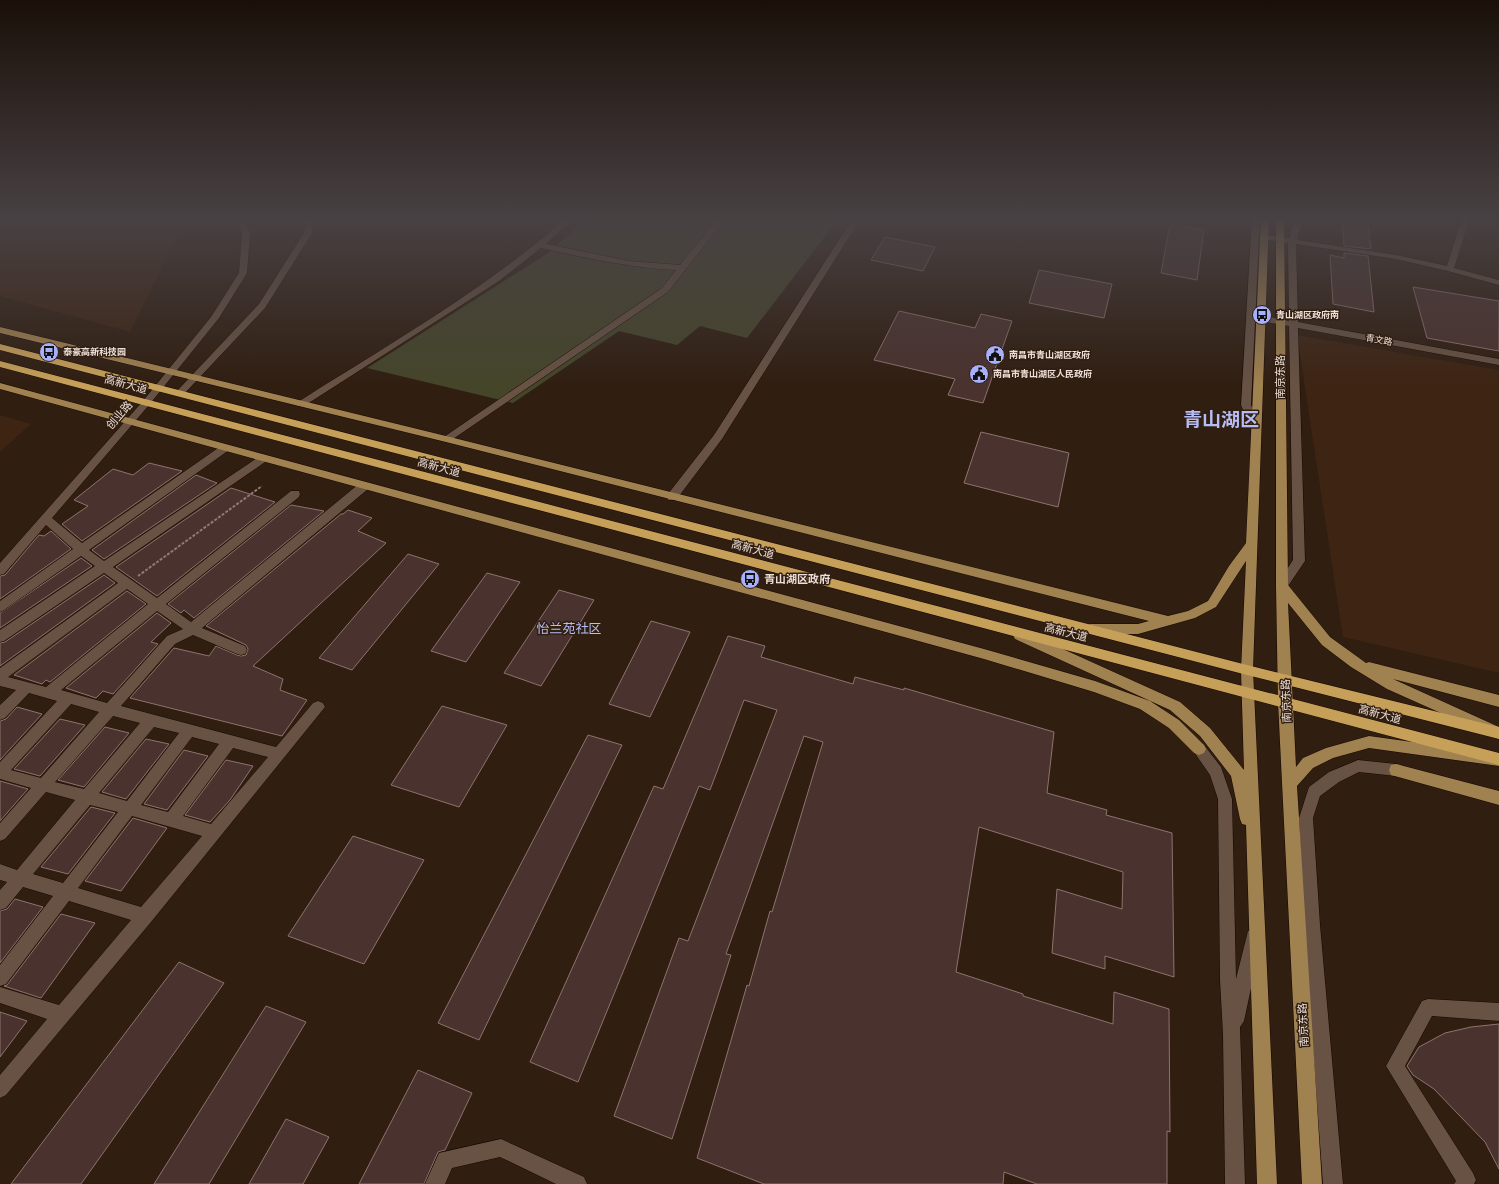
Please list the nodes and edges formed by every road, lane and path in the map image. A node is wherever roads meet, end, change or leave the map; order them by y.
1 (243, 273) edge
2 (283, 273) edge
3 (503, 273) edge
4 (678, 273) edge
5 (822, 273) edge
6 (1253, 273) edge
7 (1262, 273) edge
8 (1284, 273) edge
9 (1289, 273) edge
10 (1465, 273) edge
11 (1499, 283) edge
12 (1260, 318) junction
13 (1280, 322) junction
14 (1294, 324) junction
15 (0, 330) edge
16 (0, 347) edge
17 (1499, 362) edge
18 (0, 364) edge
19 (171, 372) junction
20 (195, 378) junction
21 (0, 386) edge
22 (158, 388) junction
23 (180, 393) junction
24 (146, 403) junction
25 (301, 404) junction
26 (129, 422) junction
27 (1256, 429) junction
28 (446, 438) junction
29 (225, 448) junction
30 (264, 458) junction
31 (262, 486) dead end
32 (364, 486) junction
33 (294, 494) dead end
34 (672, 497) junction
35 (46, 519) junction
36 (1251, 545) junction
37 (81, 549) junction
38 (104, 566) junction
39 (0, 571) edge
40 (127, 583) junction
41 (1282, 586) junction
42 (157, 604) junction
43 (0, 607) edge
44 (1168, 621) junction
45 (192, 629) junction
46 (1088, 629) junction
47 (1009, 630) junction
48 (0, 637) edge
49 (241, 650) dead end
50 (1356, 663) junction
51 (1247, 670) junction
52 (0, 675) edge
53 (0, 680) edge
54 (1285, 680) junction
55 (27, 687) junction
56 (1248, 692) junction
57 (48, 693) junction
58 (68, 698) junction
59 (1499, 701) edge
60 (1285, 702) junction
61 (318, 707) dead end
62 (110, 709) junction
63 (0, 714) edge
64 (151, 720) junction
65 (189, 731) junction
66 (1499, 733) edge
67 (230, 741) junction
68 (1199, 749) joint
69 (279, 754) junction
70 (1499, 760) edge
71 (1396, 770) joint
72 (0, 773) edge
73 (43, 785) junction
74 (1289, 785) junction
75 (87, 797) junction
76 (1499, 798) edge
77 (130, 809) junction
78 (171, 820) junction
79 (214, 832) junction
80 (0, 834) edge
81 (1254, 850) junction
82 (0, 872) edge
83 (19, 878) junction
84 (66, 892) junction
85 (0, 902) edge
86 (144, 916) junction
87 (1257, 923) junction
88 (0, 978) edge
89 (0, 995) edge
90 (1499, 1012) edge
91 (62, 1015) junction
92 (1232, 1034) junction
93 (0, 1089) edge
94 (435, 1184) edge
95 (577, 1184) edge
96 (1235, 1184) edge
97 (1267, 1184) edge
98 (1312, 1184) edge
99 (1332, 1184) edge
100 (1464, 1184) edge

1 - 19 street, 创业路
2 - 20 street
3 - 25 street
4 - 28 street
5 - 34 street
6 - 27 street
7 - 12 main road, 南京东路
8 - 13 main road, 南京东路
9 - 14 street
10 - 11 street
12 - 13 street, 青文路
12 - 27 main road, 南京东路
13 - 14 street, 青文路
13 - 41 main road, 南京东路
14 - 17 street, 青文路
14 - 41 street
15 - 19 main road
16 - 22 highway, 高新大道
18 - 24 highway, 高新大道
19 - 20 main road
19 - 22 street, 创业路
20 - 23 street
20 - 25 main road
21 - 26 main road
22 - 23 highway, 高新大道
22 - 24 street, 创业路
23 - 46 highway, 高新大道
24 - 26 street, 创业路
24 - 47 highway, 高新大道
25 - 28 main road
26 - 29 main road
26 - 35 street, 创业路
27 - 36 main road, 南京东路
28 - 34 main road
29 - 30 main road
29 - 37 street
30 - 32 main road
30 - 38 street
31 - 40 path
32 - 45 street
32 - 68 main road
33 - 42 street
34 - 44 main road
35 - 37 street
35 - 39 street, 创业路
36 - 44 main road
36 - 51 main road, 南京东路
37 - 38 street
37 - 43 street
38 - 40 street
38 - 48 street
40 - 42 street
40 - 52 street
41 - 50 main road
41 - 54 main road, 南京东路
42 - 45 street
42 - 57 street
44 - 46 main road
45 - 49 street
45 - 62 street
46 - 51 highway, 高新大道
47 - 56 highway, 高新大道
47 - 81 main road
50 - 59 main road
50 - 66 main road
51 - 54 highway, 高新大道
51 - 56 main road, 南京东路
53 - 55 street
54 - 60 main road, 南京东路
54 - 66 highway, 高新大道
55 - 57 street
55 - 63 street
56 - 60 highway, 高新大道
56 - 81 main road, 南京东路
57 - 58 street
58 - 62 street
58 - 72 street
60 - 70 highway, 高新大道
60 - 74 main road, 南京东路
61 - 69 street
62 - 64 street
62 - 73 street
64 - 65 street
64 - 75 street
65 - 67 street
65 - 77 street
67 - 69 street
67 - 78 street
68 - 92 street
69 - 79 street
70 - 74 main road
71 - 76 main road
71 - 99 street
72 - 73 street
73 - 75 street
73 - 80 street
74 - 98 main road, 南京东路
75 - 77 street
75 - 83 street
77 - 78 street
77 - 84 street
78 - 79 street
79 - 86 street
81 - 87 main road, 南京东路
82 - 83 street
83 - 84 street
83 - 85 street
84 - 86 street
84 - 88 street
86 - 91 street
87 - 92 street
87 - 97 main road, 南京东路
89 - 91 street
90 - 100 street
91 - 93 street
92 - 96 street
94 - 95 street

